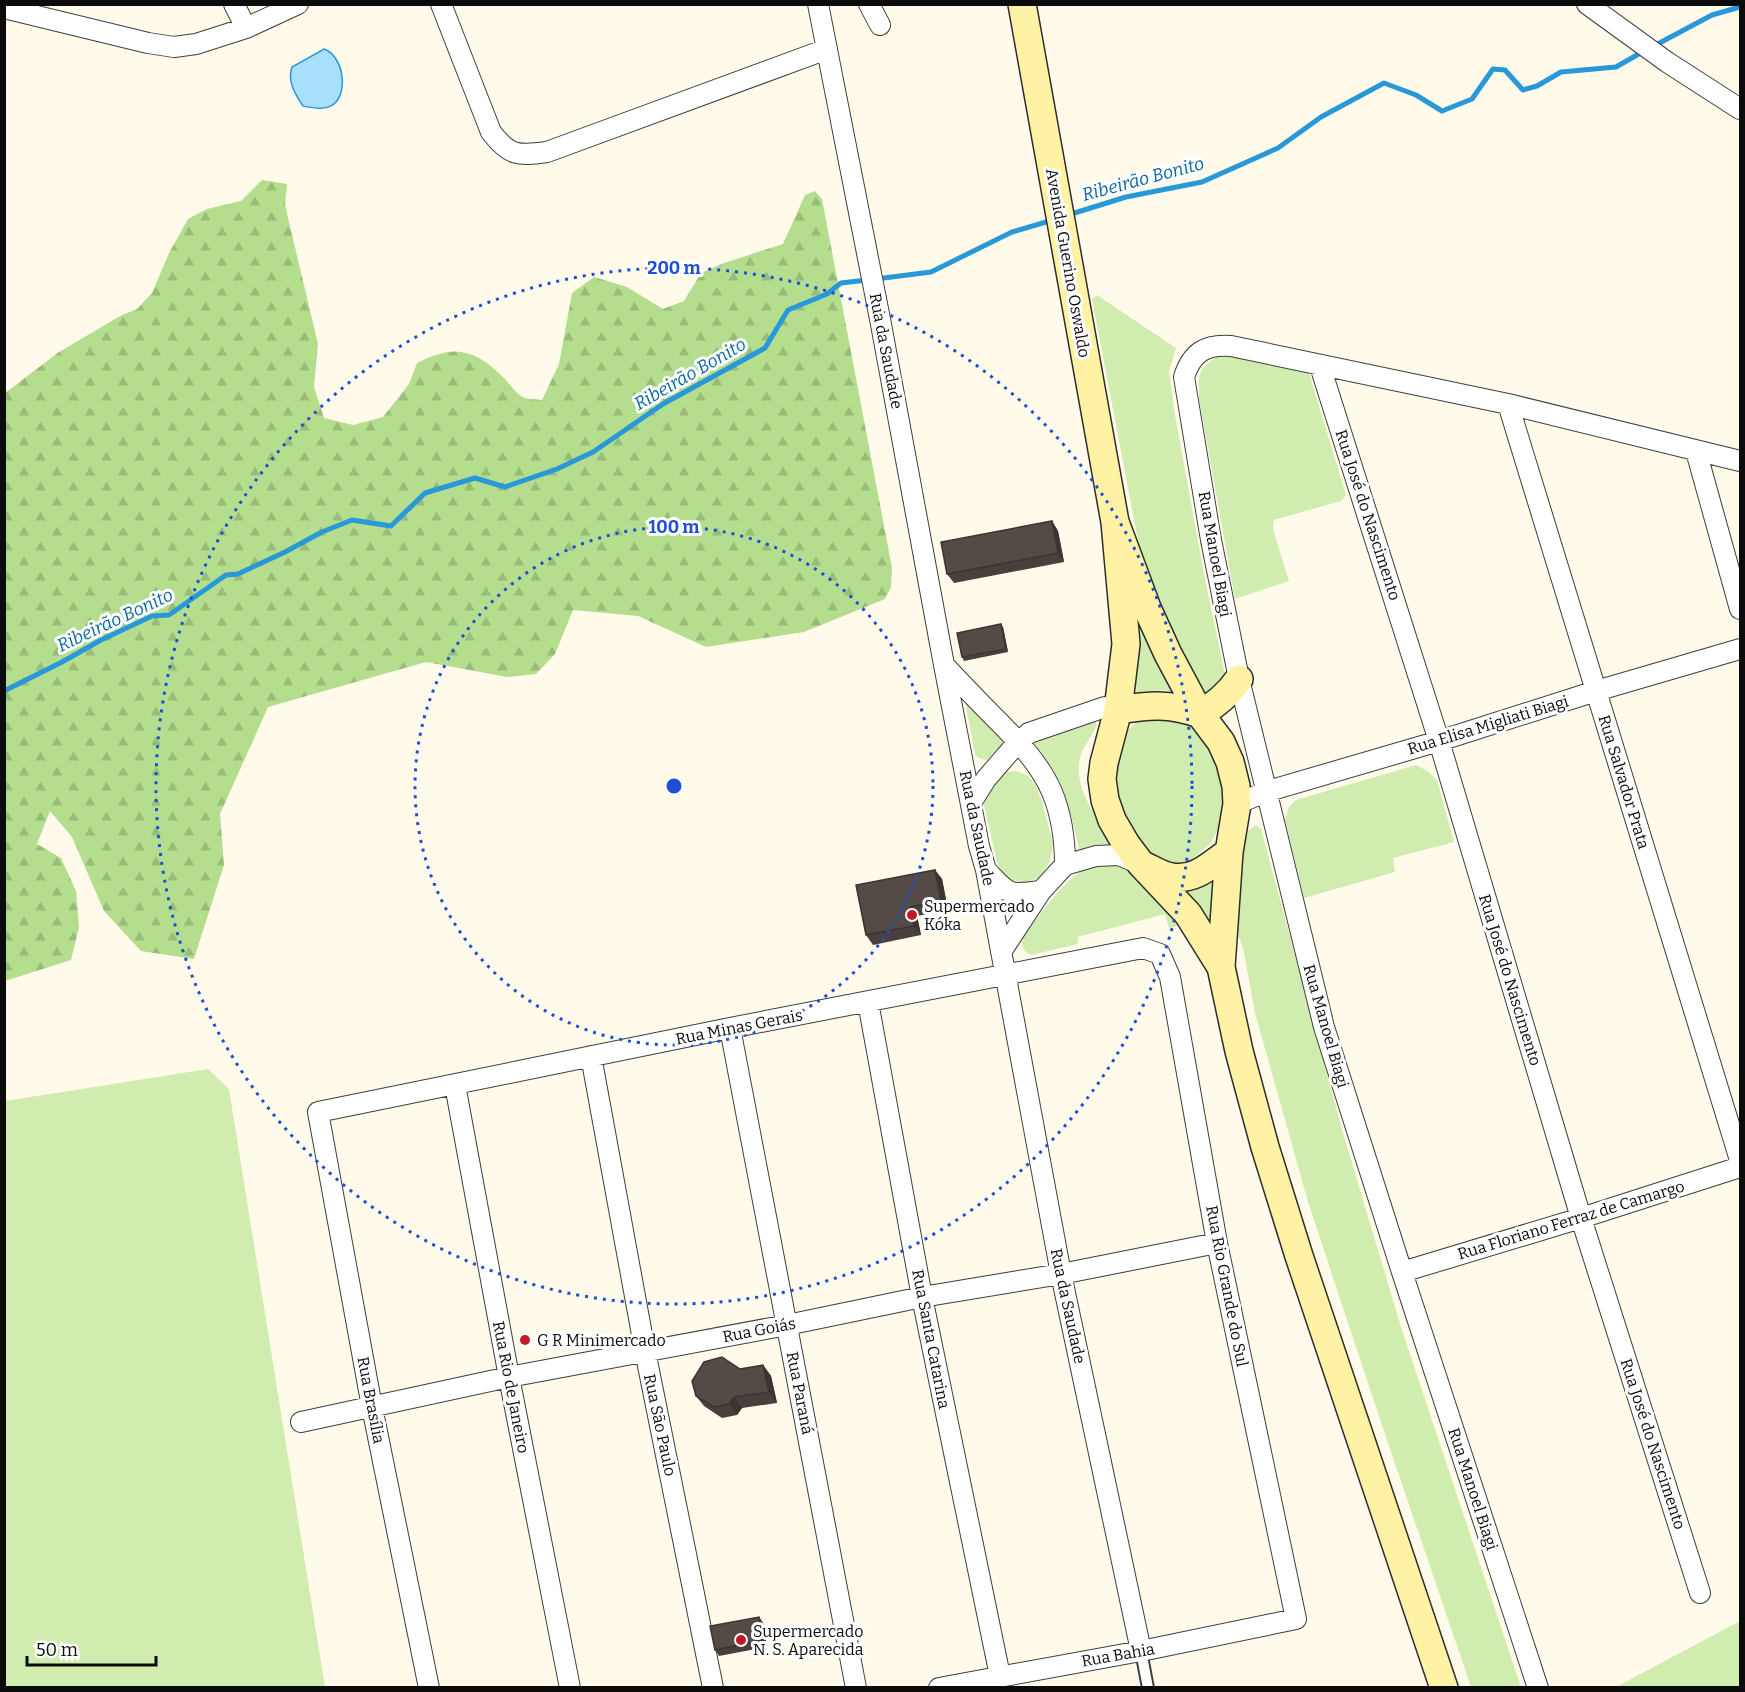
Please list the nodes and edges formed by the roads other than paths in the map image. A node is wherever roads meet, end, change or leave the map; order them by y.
1 (234, 4) edge
2 (298, 4) edge
3 (441, 4) edge
4 (818, 4) edge
5 (869, 4) edge
6 (1022, 4) edge
7 (1587, 4) edge
8 (4, 8) edge
9 (880, 25) dead end
10 (246, 28) junction
11 (827, 49) junction
12 (1740, 109) edge
13 (1320, 366) junction
14 (1508, 404) junction
15 (1696, 451) junction
16 (1740, 461) edge
17 (1115, 522) junction
18 (1740, 609) edge
19 (1740, 649) edge
20 (944, 665) junction
21 (1239, 679) junction
22 (1596, 691) junction
23 (1118, 710) junction
24 (1200, 714) junction
25 (1439, 741) junction
26 (1018, 742) junction
27 (1265, 792) junction
28 (971, 803) junction
29 (1237, 804) junction
30 (1228, 852) junction
31 (1141, 864) junction
32 (1065, 865) junction
33 (986, 870) junction
34 (1041, 891) junction
35 (1001, 952) junction
36 (1160, 954) joint
37 (1221, 967) junction
38 (1005, 974) junction
39 (867, 1002) junction
40 (730, 1028) junction
41 (591, 1056) junction
42 (455, 1086) junction
43 (318, 1113) joint
44 (1740, 1160) edge
45 (1740, 1167) edge
46 (1581, 1218) junction
47 (1217, 1243) junction
48 (1402, 1272) junction
49 (1061, 1274) junction
50 (922, 1298) junction
51 (787, 1325) junction
52 (645, 1352) junction
53 (509, 1377) junction
54 (372, 1407) junction
55 (301, 1422) dead end
56 (1700, 1593) dead end
57 (1296, 1619) joint
58 (1141, 1651) junction
59 (1000, 1676) junction
60 (429, 1688) edge
61 (570, 1688) edge
62 (713, 1688) edge
63 (856, 1688) edge
64 (939, 1688) edge
65 (1148, 1688) edge
66 (1444, 1688) edge
67 (1538, 1688) edge

1 - 10 street
2 - 10 street
3 - 11 street
4 - 11 street, Rua da Saudade
5 - 9 street
6 - 17 main road, Avenida Guerino Oswaldo
7 - 12 street
8 - 10 street
11 - 20 street, Rua da Saudade
13 - 14 street
13 - 21 street, Rua Manoel Biagi
13 - 25 street, Rua José do Nascimento
14 - 15 street
14 - 22 street, Rua Salvador Prata
15 - 16 street
15 - 18 street
17 - 23 main road, Avenida Guerino Oswaldo
17 - 24 main road, Avenida Guerino Oswaldo
19 - 22 street, Rua Elisa Migliati Biagi
20 - 26 street
20 - 28 street, Rua da Saudade
21 - 24 main road
21 - 27 street, Rua Manoel Biagi
22 - 25 street, Rua Elisa Migliati Biagi
22 - 44 street, Rua Salvador Prata
23 - 24 main road
23 - 26 street
23 - 31 main road, Avenida Guerino Oswaldo
24 - 29 main road, Avenida Guerino Oswaldo
25 - 27 street, Rua Elisa Migliati Biagi
25 - 46 street, Rua José do Nascimento
26 - 28 street
26 - 32 street
27 - 29 street, Rua Elisa Migliati Biagi
27 - 48 street, Rua Manoel Biagi
28 - 33 street, Rua da Saudade
29 - 30 main road, Avenida Guerino Oswaldo
30 - 31 main road
30 - 37 main road, Avenida Guerino Oswaldo
31 - 32 street
31 - 37 main road, Avenida Guerino Oswaldo
32 - 34 street
33 - 34 street
33 - 35 street, Rua da Saudade
34 - 35 street
35 - 38 street, Rua da Saudade
36 - 38 street, Rua Minas Gerais
36 - 47 street, Rua Rio Grande do Sul
37 - 66 main road
38 - 39 street, Rua Minas Gerais
38 - 49 street, Rua da Saudade
39 - 40 street, Rua Minas Gerais
39 - 50 street, Rua Santa Catarina
40 - 41 street, Rua Minas Gerais
40 - 51 street, Rua Paraná
41 - 42 street, Rua Minas Gerais
41 - 52 street, Rua São Paulo
42 - 43 street, Rua Minas Gerais
42 - 53 street, Rua Rio de Janeiro
43 - 54 street, Rua Brasília
45 - 46 street, Rua Floriano Ferraz de Camargo
46 - 48 street, Rua Floriano Ferraz de Camargo
46 - 56 street, Rua José do Nascimento
47 - 49 street, Rua Goiás
47 - 57 street, Rua Rio Grande do Sul
48 - 67 street, Rua Manoel Biagi
49 - 50 street, Rua Goiás
49 - 58 street, Rua da Saudade
50 - 51 street, Rua Goiás
50 - 59 street, Rua Santa Catarina
51 - 52 street, Rua Goiás
51 - 63 street, Rua Paraná
52 - 53 street, Rua Goiás
52 - 62 street, Rua São Paulo
53 - 54 street, Rua Goiás
53 - 61 street, Rua Rio de Janeiro
54 - 55 street, Rua Goiás
54 - 60 street, Rua Brasília
57 - 58 street, Rua Bahia
58 - 59 street, Rua Bahia
58 - 65 lane
59 - 64 street, Rua Bahia

